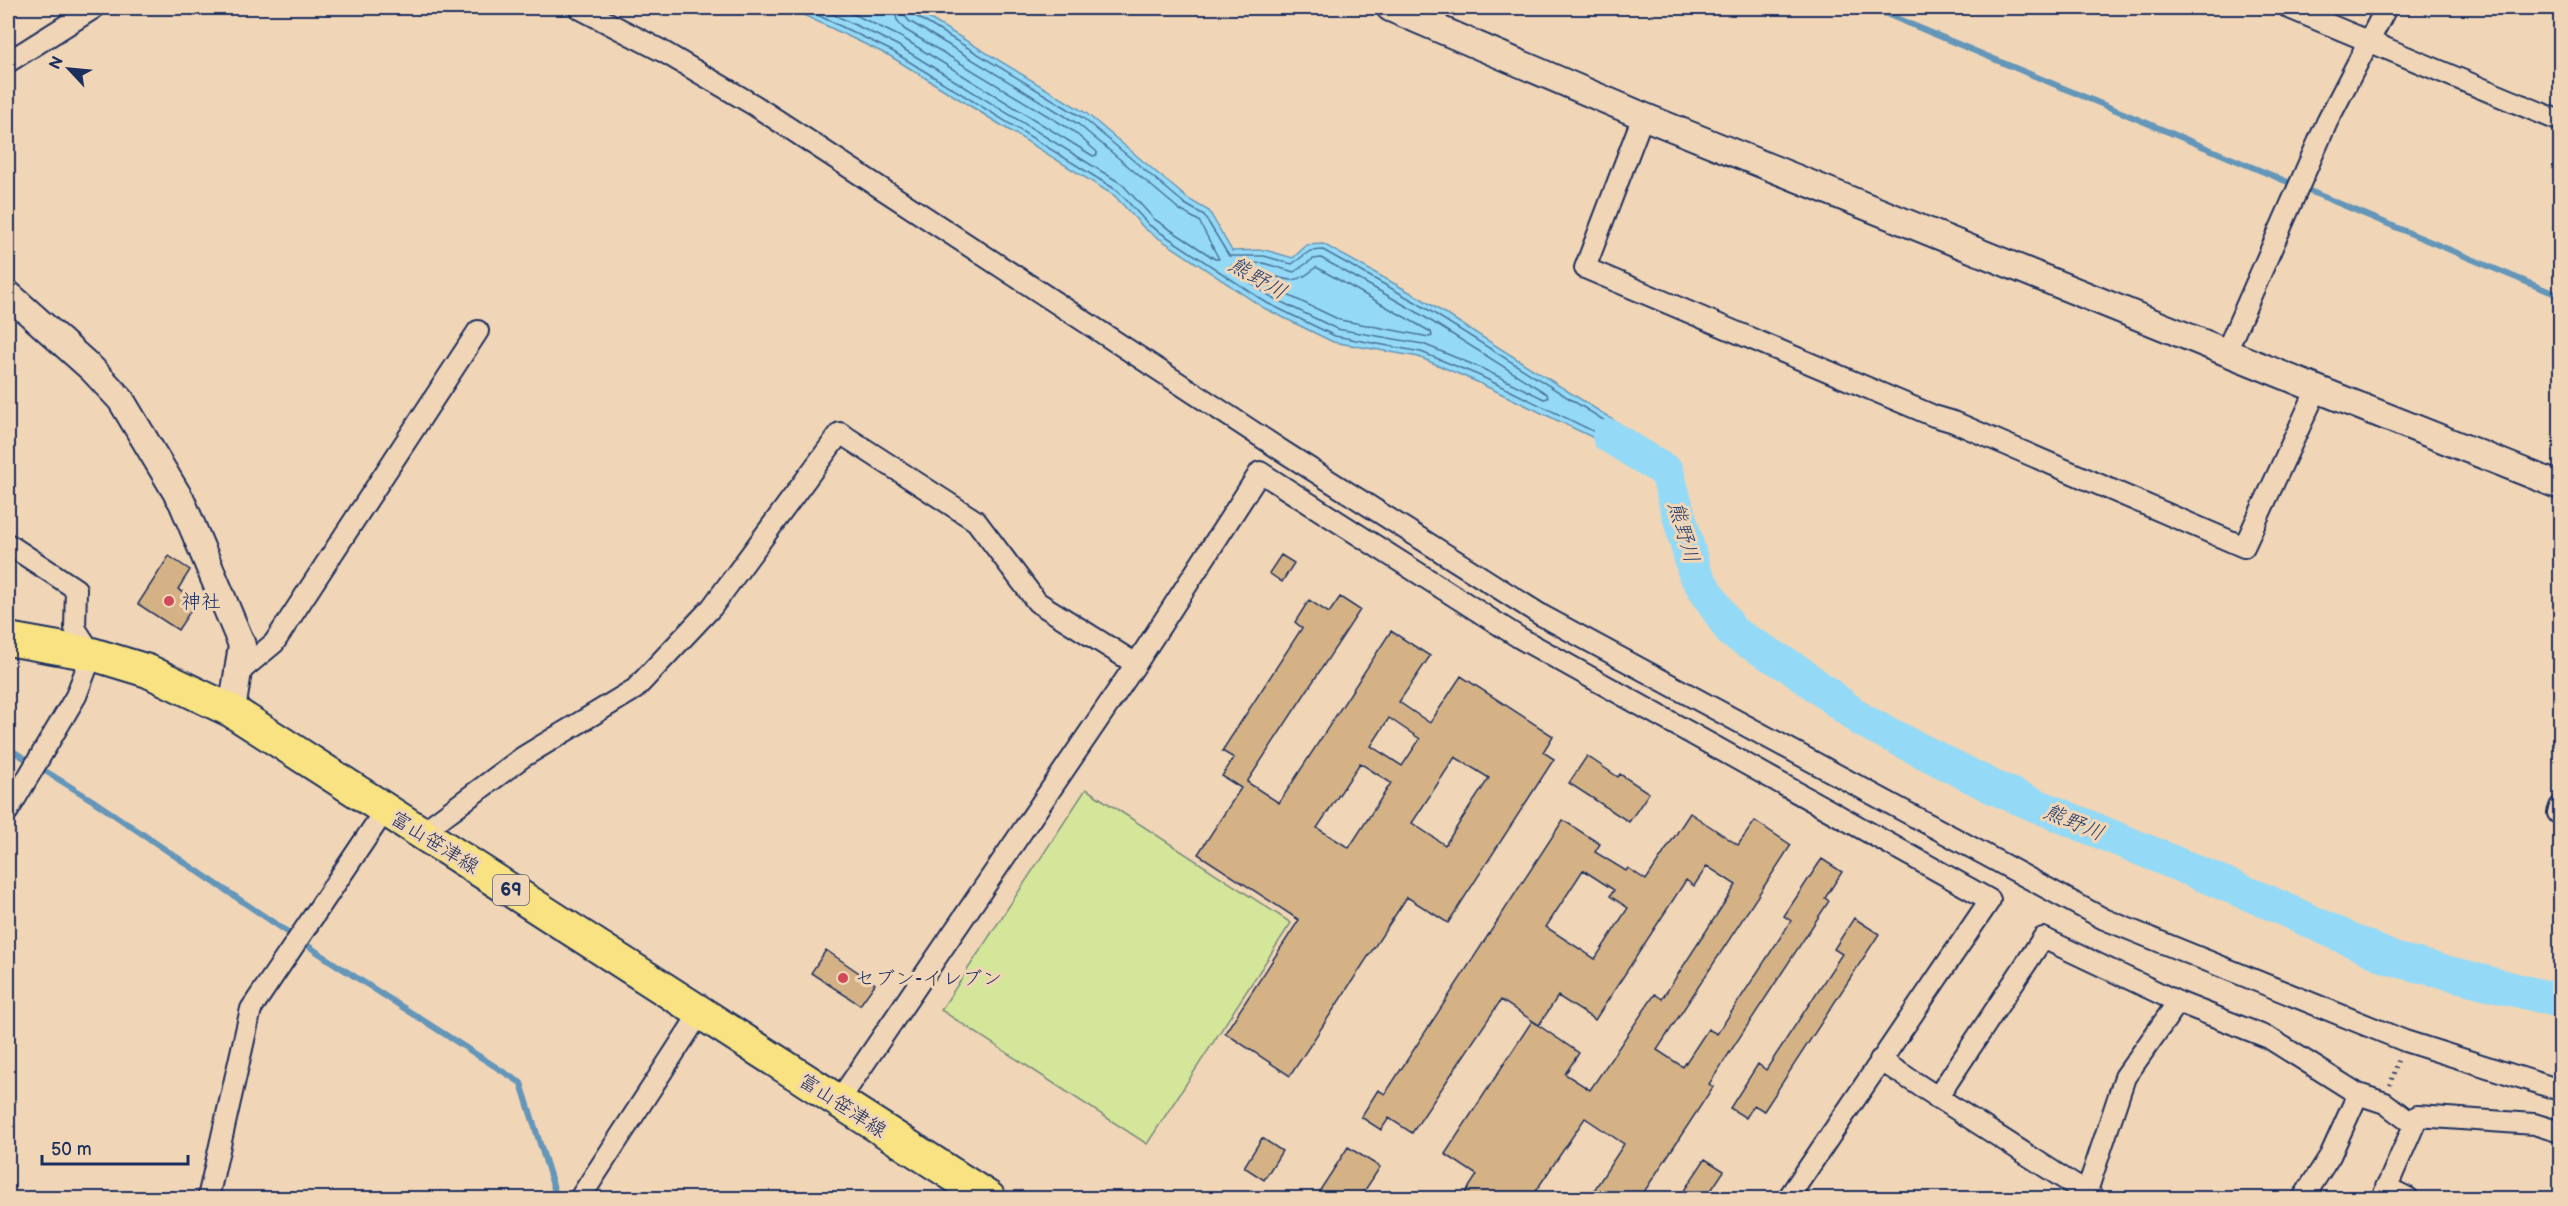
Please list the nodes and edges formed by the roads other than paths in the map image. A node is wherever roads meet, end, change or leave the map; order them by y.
1 (94, 8) edge
2 (579, 8) edge
3 (1390, 8) edge
4 (2289, 8) edge
5 (2386, 8) edge
6 (1436, 17) edge
7 (2368, 42) junction
8 (8, 62) edge
9 (1643, 116) junction
10 (2560, 122) edge
11 (8, 294) edge
12 (478, 331) dead end
13 (2226, 352) junction
14 (2316, 389) junction
15 (2560, 486) edge
16 (8, 544) edge
17 (8, 639) edge
18 (92, 654) junction
19 (1136, 664) junction
20 (238, 673) junction
21 (232, 711) junction
22 (385, 810) junction
23 (8, 811) edge
24 (421, 833) junction
25 (2178, 1002) junction
26 (700, 1013) junction
27 (1880, 1060) junction
28 (2560, 1090) edge
29 (2358, 1094) junction
30 (1937, 1098) junction
31 (838, 1102) junction
32 (2414, 1125) junction
33 (2560, 1132) edge
34 (2384, 1193) edge
35 (2090, 1196) edge
36 (208, 1198) edge
37 (580, 1198) edge
38 (989, 1198) edge
39 (1788, 1198) edge
40 (2303, 1198) edge
41 (2408, 1198) edge

1 - 8 street
2 - 28 street
3 - 6 street
4 - 7 street
5 - 7 street
6 - 9 street
7 - 10 street
7 - 13 street
9 - 13 street
9 - 14 street
11 - 20 street
12 - 20 street
13 - 14 street
14 - 15 street
16 - 18 street
17 - 18 main road, 富山笹津線 / 69
18 - 21 main road, 富山笹津線 / 69
18 - 23 street
19 - 24 street
19 - 27 street
19 - 31 street
20 - 21 street
21 - 22 main road, 富山笹津線 / 69
22 - 24 main road, 富山笹津線 / 69
22 - 36 street
24 - 26 main road, 富山笹津線 / 69
25 - 29 street
25 - 30 street
25 - 35 street
26 - 31 main road, 富山笹津線 / 69
26 - 37 street
27 - 30 street
27 - 39 street
29 - 32 street
29 - 40 street
30 - 35 street
31 - 38 main road, 富山笹津線 / 69
32 - 33 street
32 - 34 street
34 - 41 street

